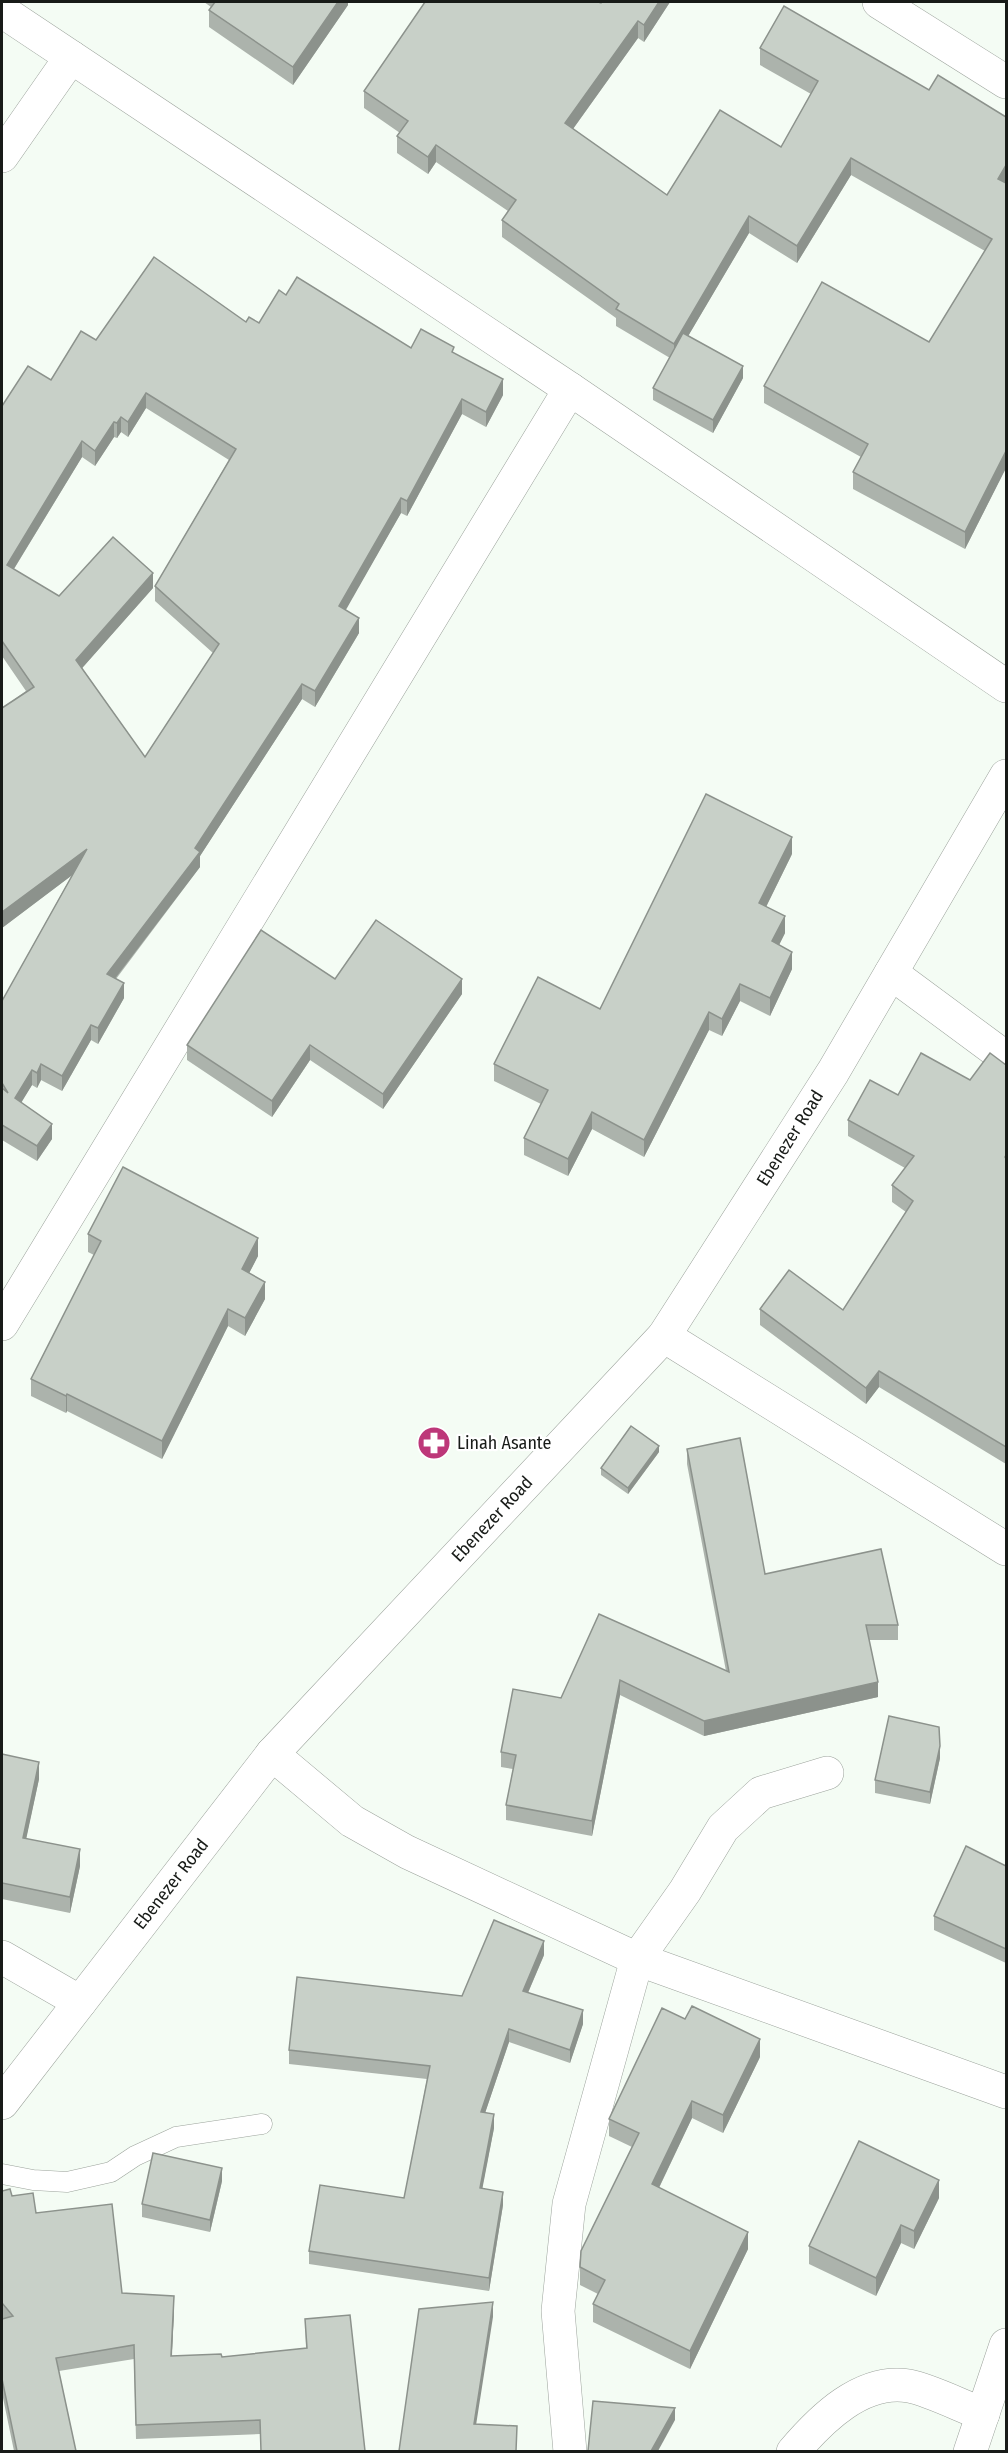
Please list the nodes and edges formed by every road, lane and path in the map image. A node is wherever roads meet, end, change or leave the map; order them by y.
1 (879, 2) edge
2 (2, 11) edge
3 (71, 57) junction
4 (1006, 82) edge
5 (2, 156) edge
6 (570, 389) junction
7 (1006, 686) edge
8 (1006, 776) edge
9 (891, 973) junction
10 (1006, 1058) edge
11 (2, 1323) edge
12 (664, 1336) junction
13 (1006, 1549) edge
14 (272, 1754) junction
15 (827, 1773) dead end
16 (2, 1957) edge
17 (637, 1959) junction
18 (80, 2002) junction
19 (1006, 2092) edge
20 (2, 2103) edge
21 (262, 2124) dead end
22 (2, 2174) edge
23 (1006, 2345) edge
24 (983, 2414) junction
25 (570, 2451) edge
26 (793, 2451) edge
27 (970, 2451) edge

1 - 4 street
2 - 3 street
3 - 5 street
3 - 6 street
6 - 7 street
6 - 11 street
8 - 9 street, Ebenezer Road
9 - 10 street
9 - 12 street, Ebenezer Road
12 - 13 street
12 - 14 street, Ebenezer Road
14 - 17 street
14 - 18 street, Ebenezer Road
15 - 17 street
16 - 18 street
17 - 19 street
17 - 25 street
18 - 20 street, Ebenezer Road
21 - 22 lane
23 - 24 street
24 - 26 street
24 - 27 street

